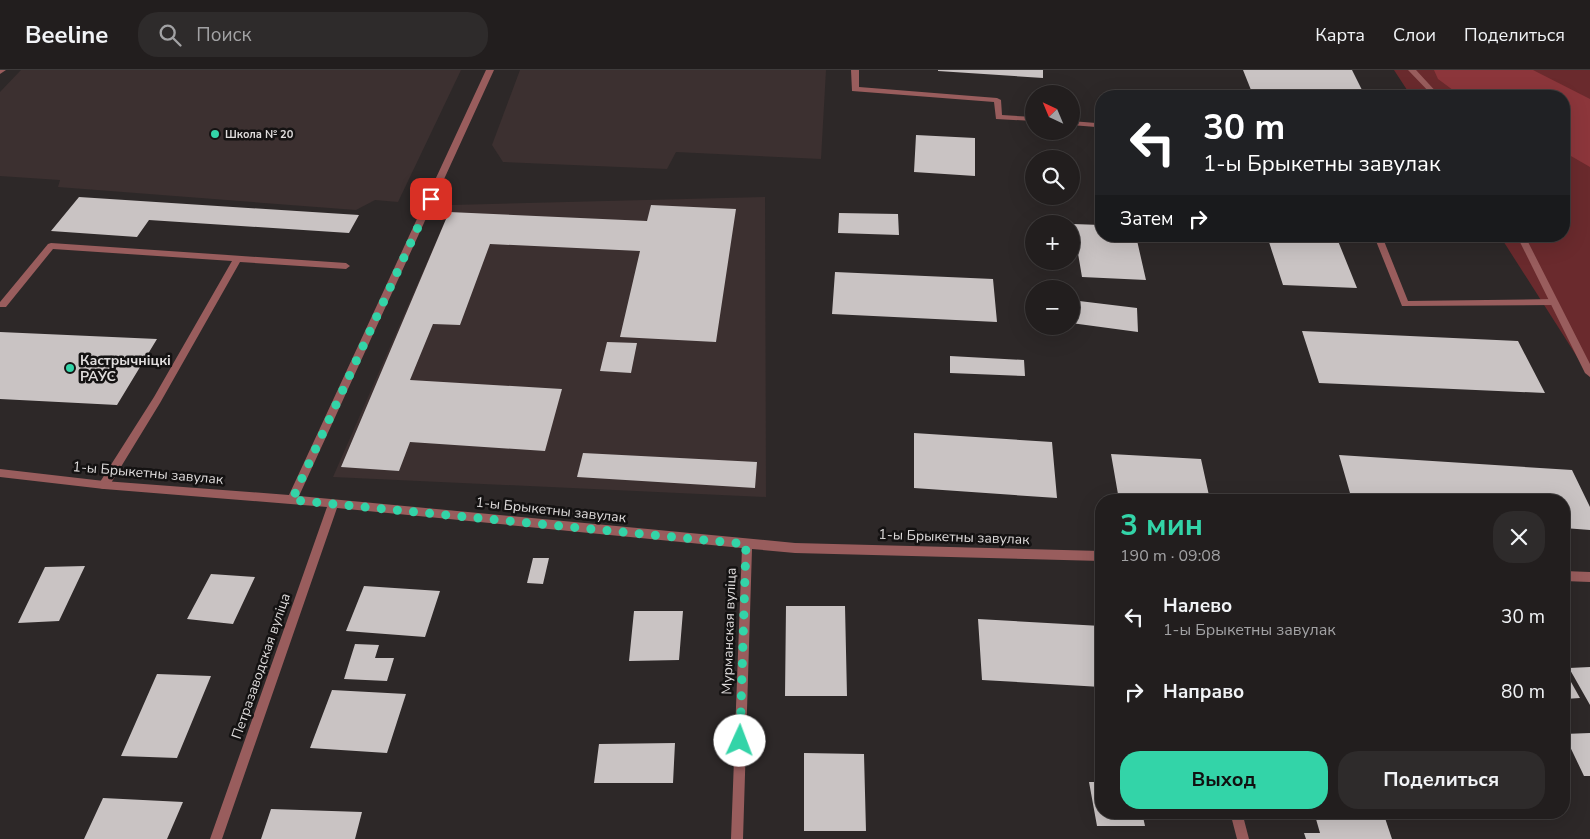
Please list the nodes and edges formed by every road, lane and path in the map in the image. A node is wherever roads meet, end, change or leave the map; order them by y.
1 (490, 70) edge
2 (855, 70) edge
3 (1412, 70) edge
4 (1431, 90) edge
5 (1025, 119) edge
6 (1080, 124) edge
7 (1095, 125) edge
8 (1380, 242) edge
9 (1524, 242) edge
10 (238, 258) junction
11 (346, 266) dead end
12 (1554, 302) junction
13 (3, 305) dead end
14 (1590, 373) edge
15 (0, 473) edge
16 (104, 485) junction
17 (292, 500) junction
18 (334, 503) junction
19 (746, 544) junction
20 (1095, 556) edge
21 (1570, 576) edge
22 (1590, 578) edge
23 (1238, 819) edge
24 (216, 839) edge
25 (737, 839) edge
26 (1243, 839) edge

1 - 17 street
2 - 5 street
3 - 4 street
6 - 7 street
8 - 12 street
9 - 12 street
10 - 11 street
10 - 13 street
10 - 16 street
12 - 14 street
15 - 16 street, 1-ы Брыкетны завулак
16 - 17 street, 1-ы Брыкетны завулак
17 - 18 street, 1-ы Брыкетны завулак
18 - 19 street, 1-ы Брыкетны завулак
18 - 24 street, Петразаводская вуліца
19 - 20 street, 1-ы Брыкетны завулак
19 - 25 street, Мурманская вуліца
21 - 22 street
23 - 26 street

